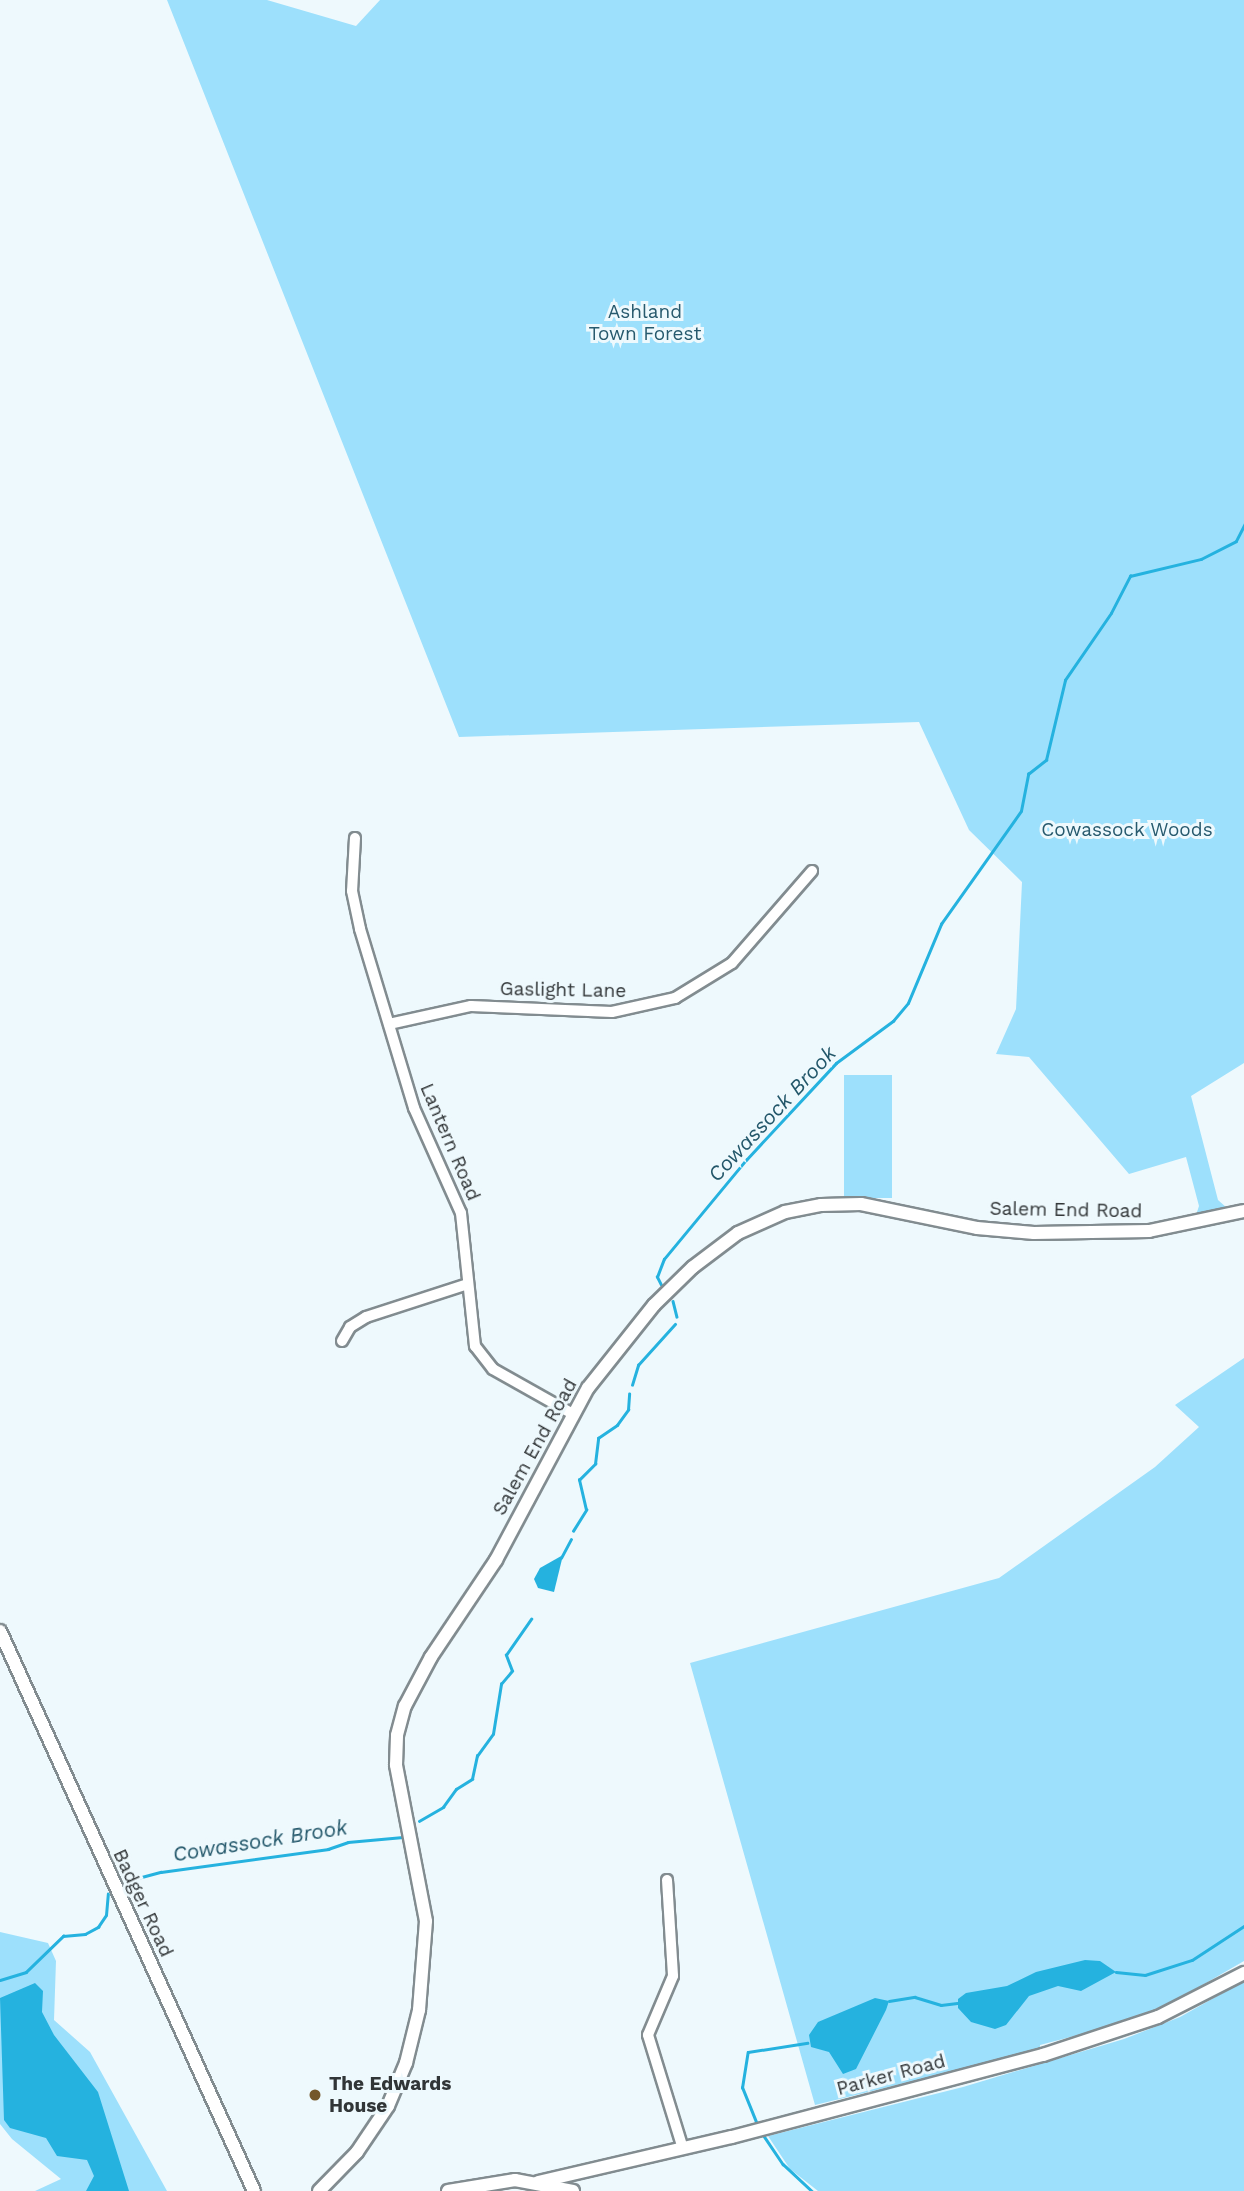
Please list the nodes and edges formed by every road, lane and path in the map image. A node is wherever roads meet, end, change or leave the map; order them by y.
1 (355, 838) dead end
2 (812, 871) dead end
3 (389, 1024) junction
4 (1244, 1211) edge
5 (468, 1284) junction
6 (341, 1340) dead end
7 (573, 1414) junction
8 (0, 1630) edge
9 (667, 1881) dead end
10 (1244, 1973) edge
11 (682, 2149) junction
12 (538, 2182) junction
13 (254, 2191) edge
14 (319, 2191) edge
15 (448, 2191) edge
16 (573, 2191) edge

1 - 3 street, Lantern Road
2 - 3 street, Gaslight Lane
3 - 5 street, Lantern Road
4 - 7 street, Salem End Road
5 - 6 street
5 - 7 street, Lantern Road
7 - 14 street, Salem End Road
8 - 13 street, Badger Road
9 - 11 street
10 - 11 street, Parker Road
11 - 12 street, Parker Road
12 - 15 street
12 - 16 street

